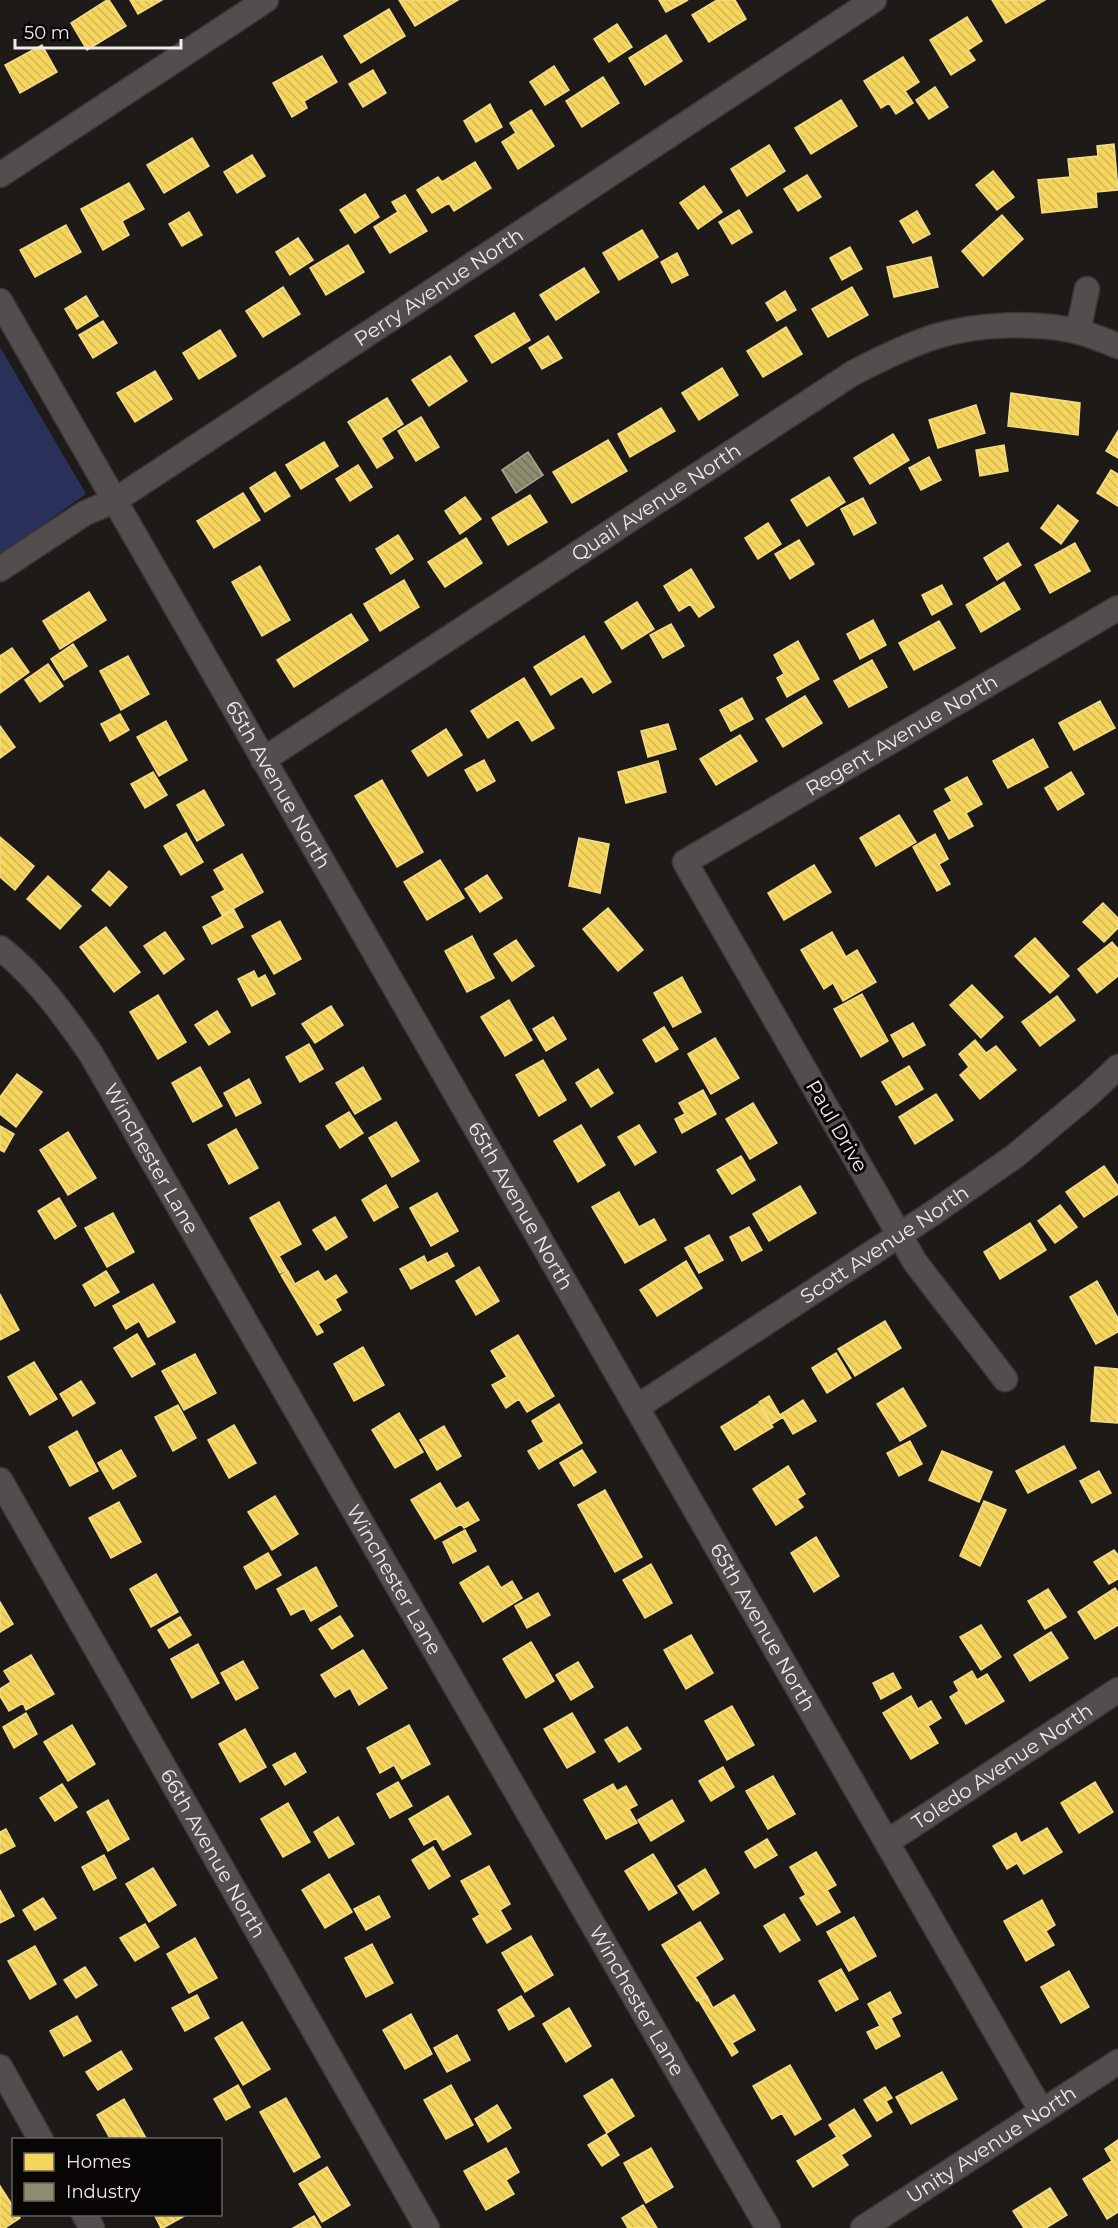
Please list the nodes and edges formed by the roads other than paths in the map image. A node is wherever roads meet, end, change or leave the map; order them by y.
1 (266, 0) edge
2 (874, 0) edge
3 (0, 175) edge
4 (1088, 289) dead end
5 (0, 301) edge
6 (1078, 331) junction
7 (1118, 346) edge
8 (114, 501) junction
9 (0, 568) edge
10 (1118, 608) edge
11 (263, 760) junction
12 (685, 862) joint
13 (4, 960) edge
14 (1118, 1067) edge
15 (899, 1235) junction
16 (1005, 1379) dead end
17 (637, 1407) junction
18 (0, 1480) edge
19 (1118, 1690) edge
20 (887, 1842) junction
21 (1118, 2062) edge
22 (0, 2067) edge
23 (1042, 2112) junction
24 (41, 2138) edge
25 (427, 2228) edge
26 (768, 2228) edge
27 (863, 2228) edge

1 - 3 street
2 - 8 street, Perry Avenue North
4 - 6 street
5 - 8 street, 65th Avenue North
6 - 7 street, Quail Avenue North
6 - 11 street, Quail Avenue North
8 - 9 street, Perry Avenue North
8 - 11 street, 65th Avenue North
10 - 12 street, Regent Avenue North
11 - 17 street, 65th Avenue North
12 - 15 street, Paul Drive
13 - 26 street, Winchester Lane
14 - 15 street, Scott Avenue North
15 - 16 street, Paul Drive
15 - 17 street, Scott Avenue North
17 - 20 street, 65th Avenue North
18 - 25 street, 66th Avenue North
19 - 20 street, Toledo Avenue North
20 - 23 street, 65th Avenue North
21 - 23 street, Unity Avenue North
22 - 24 street
23 - 27 street, Unity Avenue North

